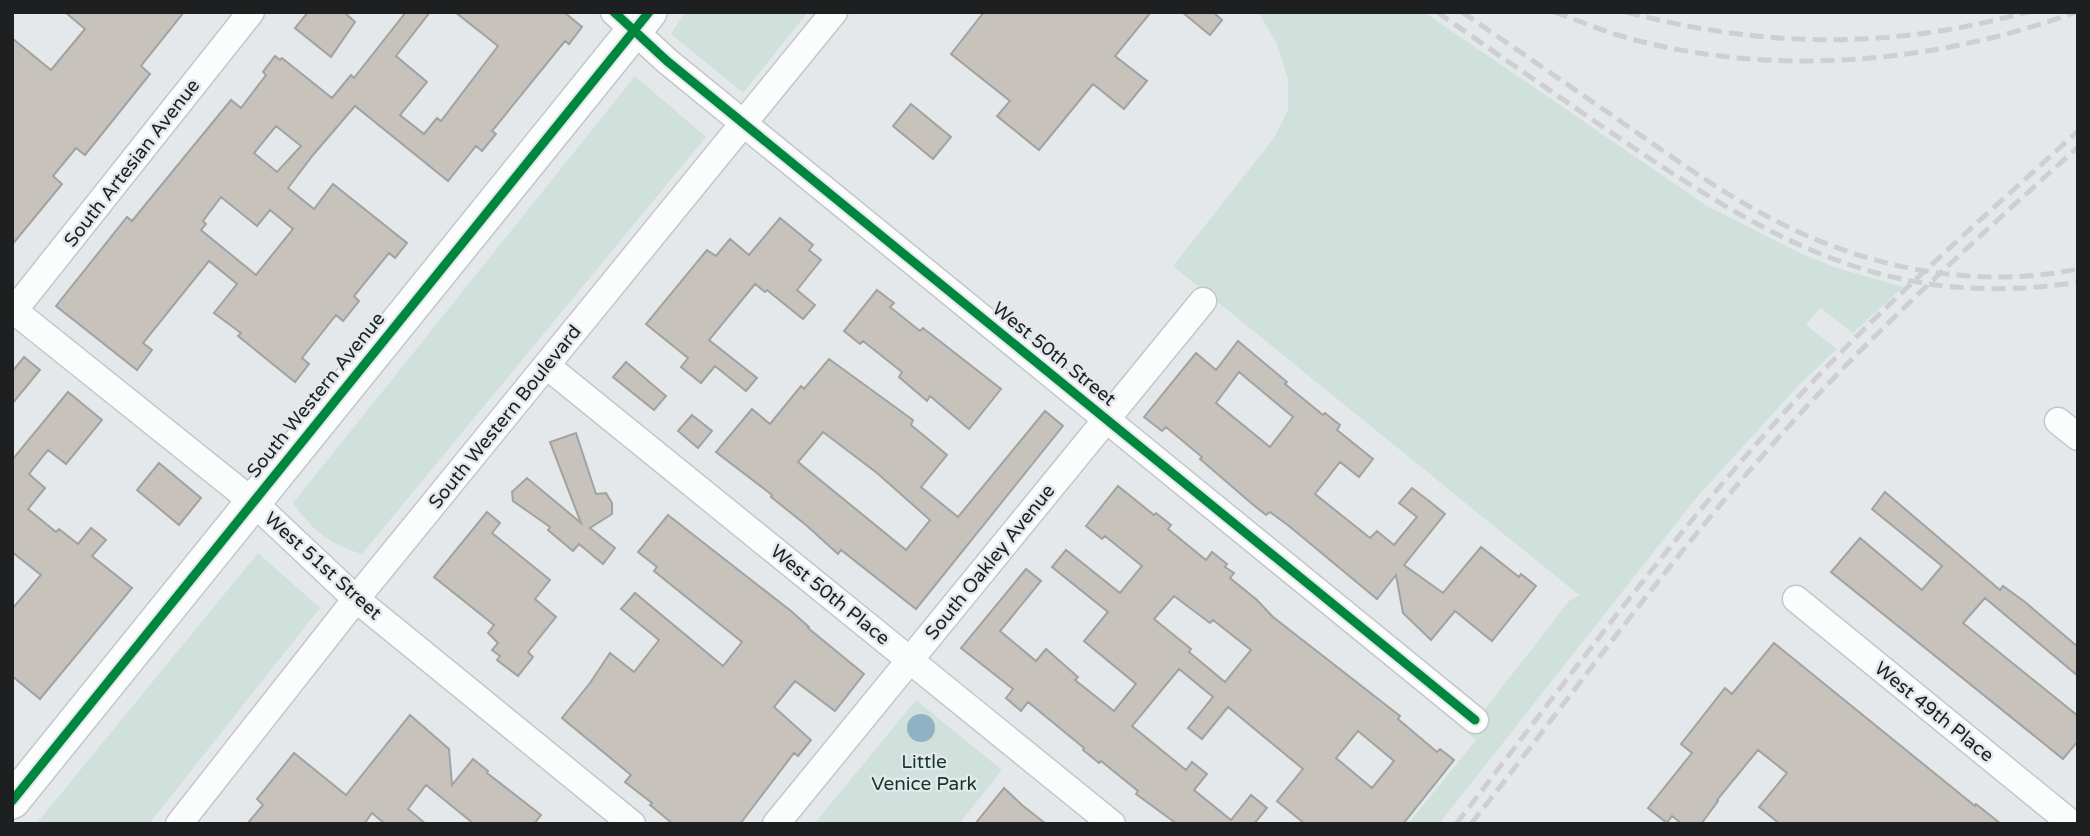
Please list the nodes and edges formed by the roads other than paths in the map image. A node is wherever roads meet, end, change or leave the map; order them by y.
1 (251, 12) edge
2 (834, 12) edge
3 (632, 18) edge
4 (744, 123) junction
5 (1203, 301) dead end
6 (13, 311) edge
7 (547, 366) junction
8 (1106, 419) junction
9 (253, 502) junction
10 (356, 599) junction
11 (1796, 600) dead end
12 (910, 660) junction
13 (1475, 720) dead end
14 (12, 801) edge
15 (179, 824) edge
16 (632, 824) edge
17 (776, 824) edge
18 (1112, 824) edge
19 (2073, 824) edge

1 - 6 street, South Artesian Avenue
2 - 4 street, South Western Boulevard
3 - 4 street, West 50th Street
3 - 9 main road, South Western Avenue
4 - 7 street, South Western Boulevard
4 - 8 street, West 50th Street
5 - 8 street, South Oakley Avenue
6 - 9 street, West 51st Street
7 - 10 street, South Western Boulevard
7 - 12 street, West 50th Place
8 - 12 street, South Oakley Avenue
8 - 13 street, West 50th Street
9 - 10 street, West 51st Street
9 - 14 main road, South Western Avenue
10 - 15 street, South Western Boulevard
10 - 16 street, West 51st Street
11 - 19 street, West 49th Place
12 - 17 street, South Oakley Avenue
12 - 18 street, West 50th Place

